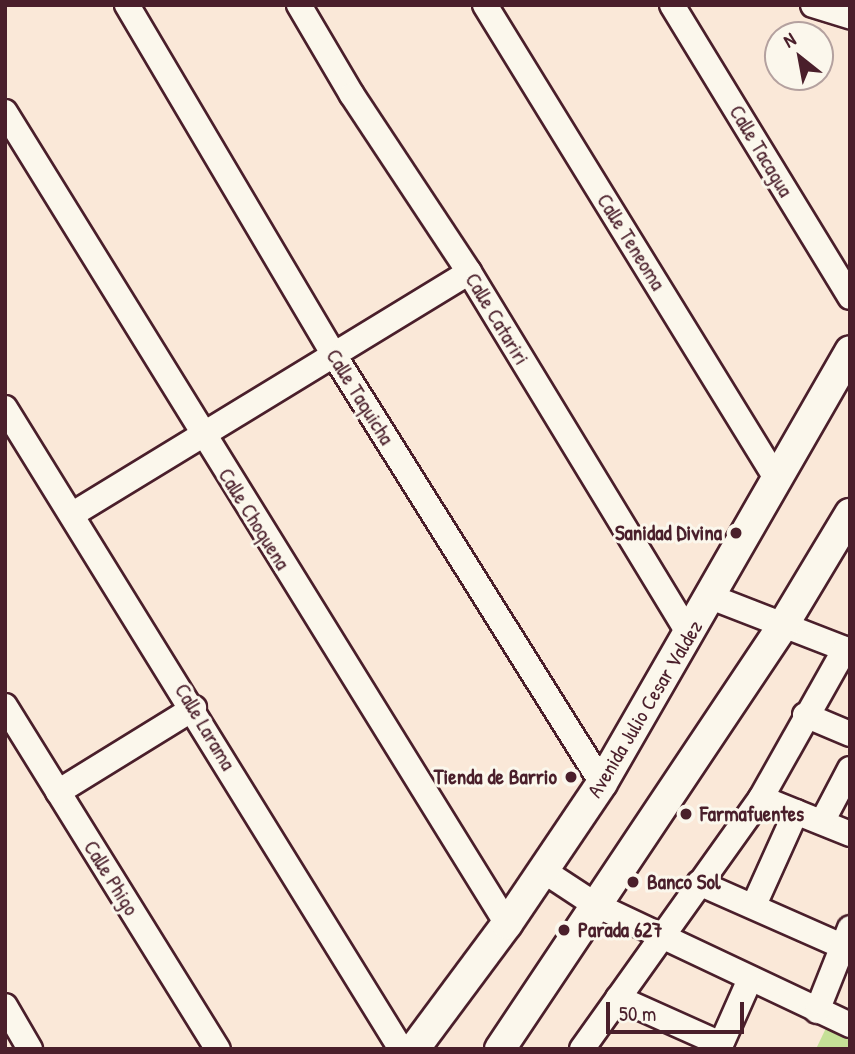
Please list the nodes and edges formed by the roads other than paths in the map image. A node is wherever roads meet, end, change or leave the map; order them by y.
1 (127, 5) edge
2 (299, 5) edge
3 (485, 5) edge
4 (672, 5) edge
5 (813, 5) edge
6 (850, 16) edge
7 (5, 112) edge
8 (469, 272) junction
9 (850, 297) edge
10 (850, 351) edge
11 (334, 355) junction
12 (5, 408) edge
13 (202, 436) junction
14 (776, 478) junction
15 (73, 514) junction
16 (850, 514) edge
17 (711, 597) junction
18 (782, 626) junction
19 (690, 635) junction
20 (847, 650) edge
21 (5, 706) edge
22 (194, 708) junction
23 (804, 715) junction
24 (850, 734) edge
25 (850, 769) edge
26 (602, 783) junction
27 (58, 792) junction
28 (761, 798) junction
29 (796, 812) junction
30 (822, 822) junction
31 (850, 834) edge
32 (544, 871) junction
33 (699, 883) junction
34 (594, 904) junction
35 (754, 905) junction
36 (507, 924) junction
37 (660, 937) junction
38 (846, 937) edge
39 (750, 979) junction
40 (618, 998) junction
41 (5, 1006) edge
42 (817, 1011) junction
43 (850, 1025) edge
44 (720, 1046) edge
45 (30, 1049) edge
46 (218, 1049) edge
47 (401, 1049) edge
48 (414, 1049) edge
49 (500, 1049) edge
50 (582, 1049) edge

1 - 11 street, Calle Taquicha
2 - 8 street, Calle Catariri
3 - 14 street, Calle Teneoma
4 - 9 street, Calle Tacagua
5 - 6 street
7 - 13 street, Calle Choquena
8 - 11 street
8 - 19 street, Calle Catariri
10 - 14 main road, Avenida Julio Cesar Valdez
11 - 13 street
11 - 26 street, Calle Taquicha
12 - 15 street, Calle Larama
13 - 15 street
13 - 36 street, Calle Choquena
14 - 17 main road, Avenida Julio Cesar Valdez
15 - 22 street, Calle Larama
16 - 18 main road
17 - 18 street
17 - 19 main road, Avenida Julio Cesar Valdez
18 - 20 street
18 - 34 main road
19 - 26 main road, Avenida Julio Cesar Valdez
20 - 23 street
21 - 27 street, Calle Phigo
22 - 27 street
22 - 47 street, Calle Larama
23 - 24 street
23 - 28 street
25 - 30 street
26 - 32 main road, Avenida Julio Cesar Valdez
27 - 46 street, Calle Phigo
28 - 29 street
28 - 33 street
29 - 30 street
29 - 35 street
30 - 31 street
32 - 34 street
32 - 36 main road, Avenida Julio Cesar Valdez
33 - 35 street
33 - 37 street
34 - 37 street
34 - 49 main road
35 - 38 street
36 - 48 main road, Avenida Julio Cesar Valdez
37 - 39 street
37 - 40 street
38 - 42 street
39 - 42 street
39 - 44 street
40 - 44 street
40 - 50 street
41 - 45 street
42 - 43 street

